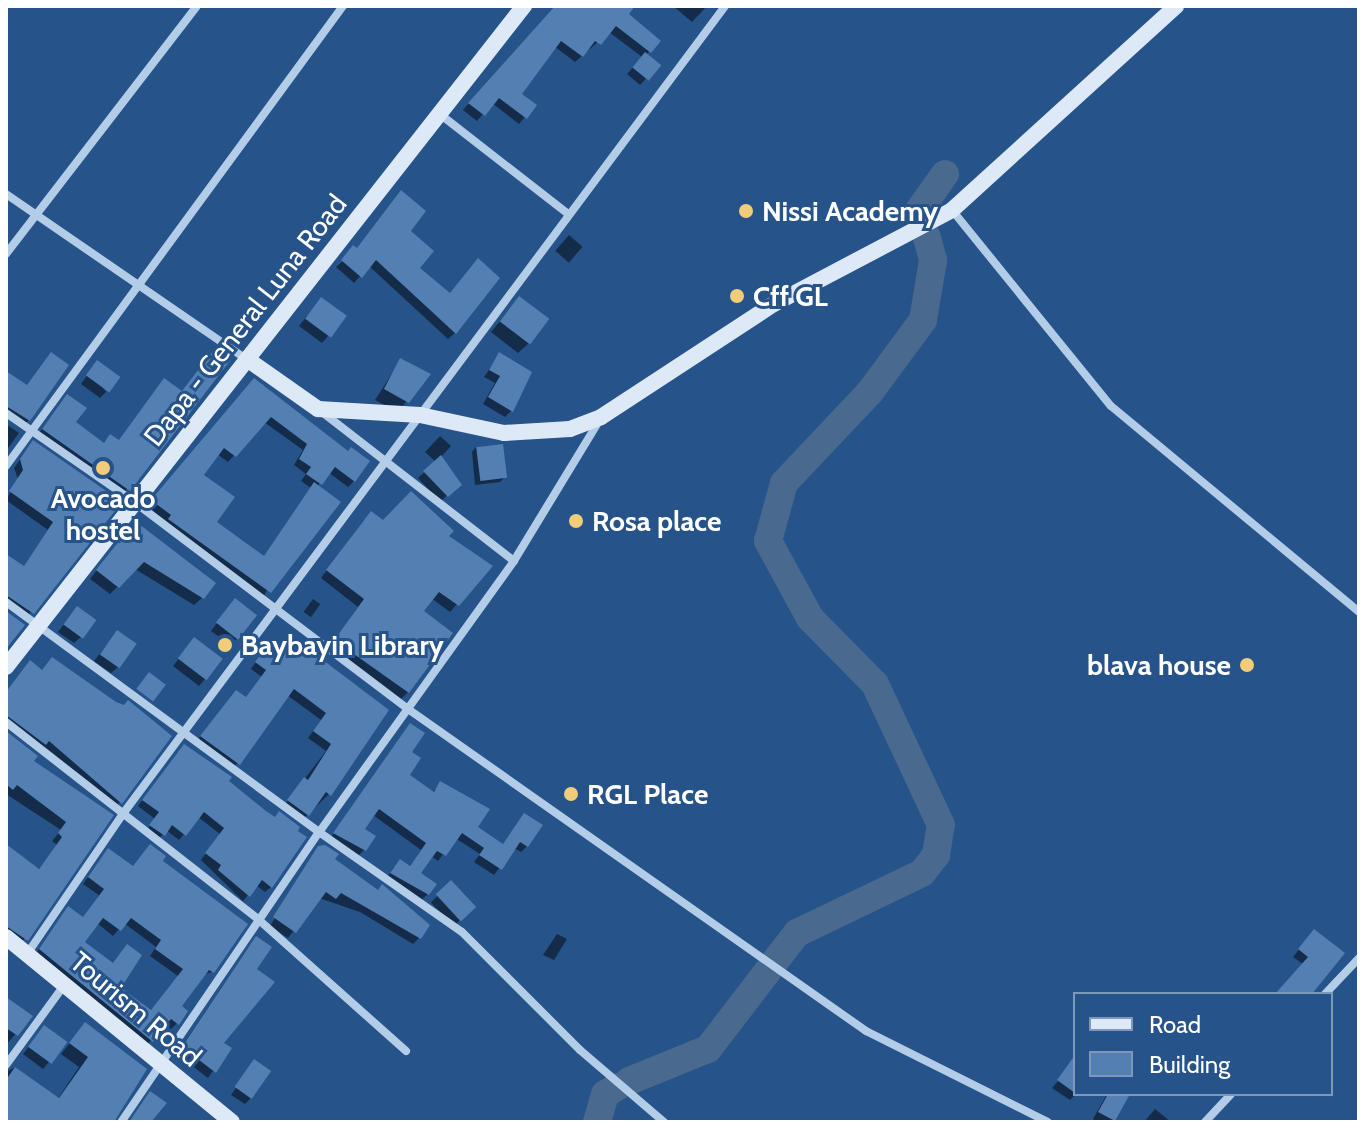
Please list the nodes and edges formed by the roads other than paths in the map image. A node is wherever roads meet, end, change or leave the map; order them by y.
1 (343, 6) edge
2 (524, 6) edge
3 (725, 6) edge
4 (1176, 6) edge
5 (196, 7) edge
6 (441, 115) junction
7 (6, 194) edge
8 (952, 210) junction
9 (568, 214) junction
10 (33, 216) junction
11 (6, 254) edge
12 (139, 286) junction
13 (247, 359) junction
14 (318, 409) junction
15 (6, 413) edge
16 (420, 415) junction
17 (601, 417) junction
18 (33, 431) junction
19 (386, 462) junction
20 (6, 466) edge
21 (133, 501) junction
22 (514, 561) junction
23 (6, 602) edge
24 (277, 609) junction
25 (1359, 612) edge
26 (39, 627) junction
27 (6, 667) edge
28 (408, 709) junction
29 (6, 722) edge
30 (185, 734) junction
31 (125, 811) junction
32 (319, 832) junction
33 (259, 920) junction
34 (6, 937) edge
35 (27, 954) junction
36 (1359, 958) edge
37 (65, 983) junction
38 (1327, 992) edge
39 (406, 1051) dead end
40 (160, 1063) junction
41 (6, 1065) edge
42 (1229, 1096) edge
43 (121, 1122) edge
44 (232, 1122) edge
45 (664, 1122) edge
46 (1048, 1122) edge
47 (1205, 1122) edge

1 - 12 street
2 - 6 street, Dapa - General Luna Road
3 - 9 street
4 - 8 street
5 - 10 street
6 - 9 street
6 - 13 street, Dapa - General Luna Road
7 - 10 street
8 - 17 street
8 - 25 street
9 - 16 street
10 - 11 street
10 - 12 street
12 - 13 street
12 - 18 street
13 - 14 street
13 - 21 street, Dapa - General Luna Road
14 - 16 street
14 - 19 street
15 - 18 street
16 - 17 street
16 - 19 street
17 - 22 street
18 - 20 street
18 - 21 street
19 - 22 street
19 - 24 street
21 - 24 street
21 - 26 street, Dapa - General Luna Road
22 - 28 street
23 - 26 street
24 - 28 street
24 - 30 street
26 - 27 street, Dapa - General Luna Road
26 - 30 street
28 - 32 street
28 - 46 street
29 - 31 street
30 - 31 street
30 - 32 street
31 - 33 street
31 - 35 street
32 - 33 street
32 - 45 street
33 - 39 street
33 - 40 street
34 - 35 street, Tourism Road
35 - 37 street, Tourism Road
36 - 38 street
37 - 40 street, Tourism Road
37 - 41 street
40 - 43 street
40 - 44 street, Tourism Road
42 - 47 street

